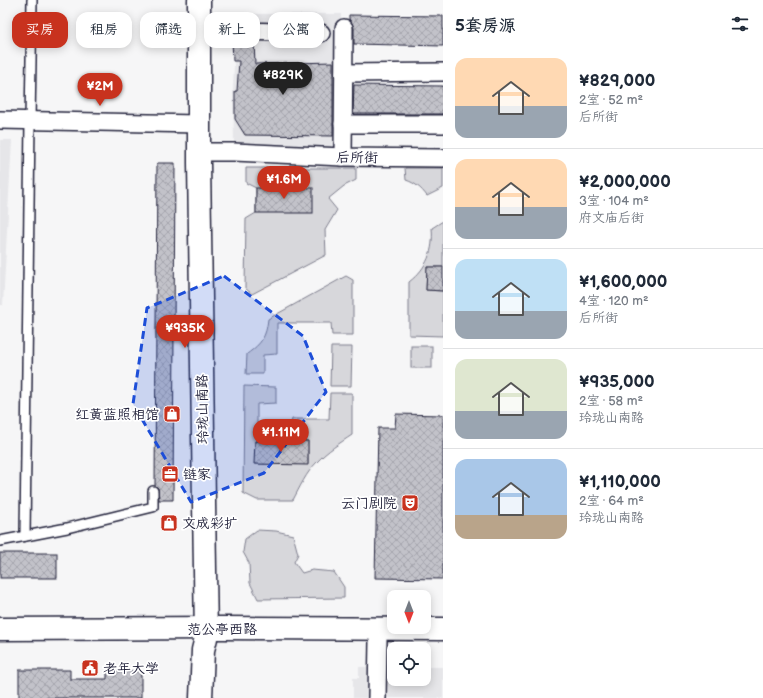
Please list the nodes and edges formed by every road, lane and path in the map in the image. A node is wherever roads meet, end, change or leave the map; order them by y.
1 (32, 0) edge
2 (199, 0) edge
3 (344, 28) dead end
4 (199, 30) junction
5 (268, 31) edge
6 (443, 72) edge
7 (344, 73) junction
8 (0, 120) edge
9 (30, 121) junction
10 (198, 124) junction
11 (343, 124) junction
12 (443, 124) edge
13 (199, 152) junction
14 (343, 157) junction
15 (443, 158) edge
16 (153, 491) dead end
17 (25, 536) junction
18 (0, 541) edge
19 (0, 629) edge
20 (443, 629) edge
21 (206, 634) junction
22 (0, 640) edge
23 (378, 640) junction
24 (443, 641) edge
25 (201, 698) edge
26 (377, 698) edge

1 - 9 lane
2 - 4 main road, 玲珑山南路
3 - 7 street
4 - 5 street
4 - 10 main road, 玲珑山南路
6 - 7 street
7 - 11 street
8 - 9 street
9 - 10 street
9 - 17 lane
10 - 13 main road, 玲珑山南路
11 - 12 street
11 - 14 street
13 - 14 street, 后所街
13 - 21 main road, 玲珑山南路
14 - 15 street, 后所街
16 - 17 lane
17 - 18 lane
19 - 21 main road, 范公亭西路
20 - 21 main road, 范公亭西路
21 - 22 main road, 范公亭西路
21 - 23 main road, 范公亭西路
21 - 25 main road, 玲珑山南路
23 - 24 main road, 范公亭西路
23 - 26 street

